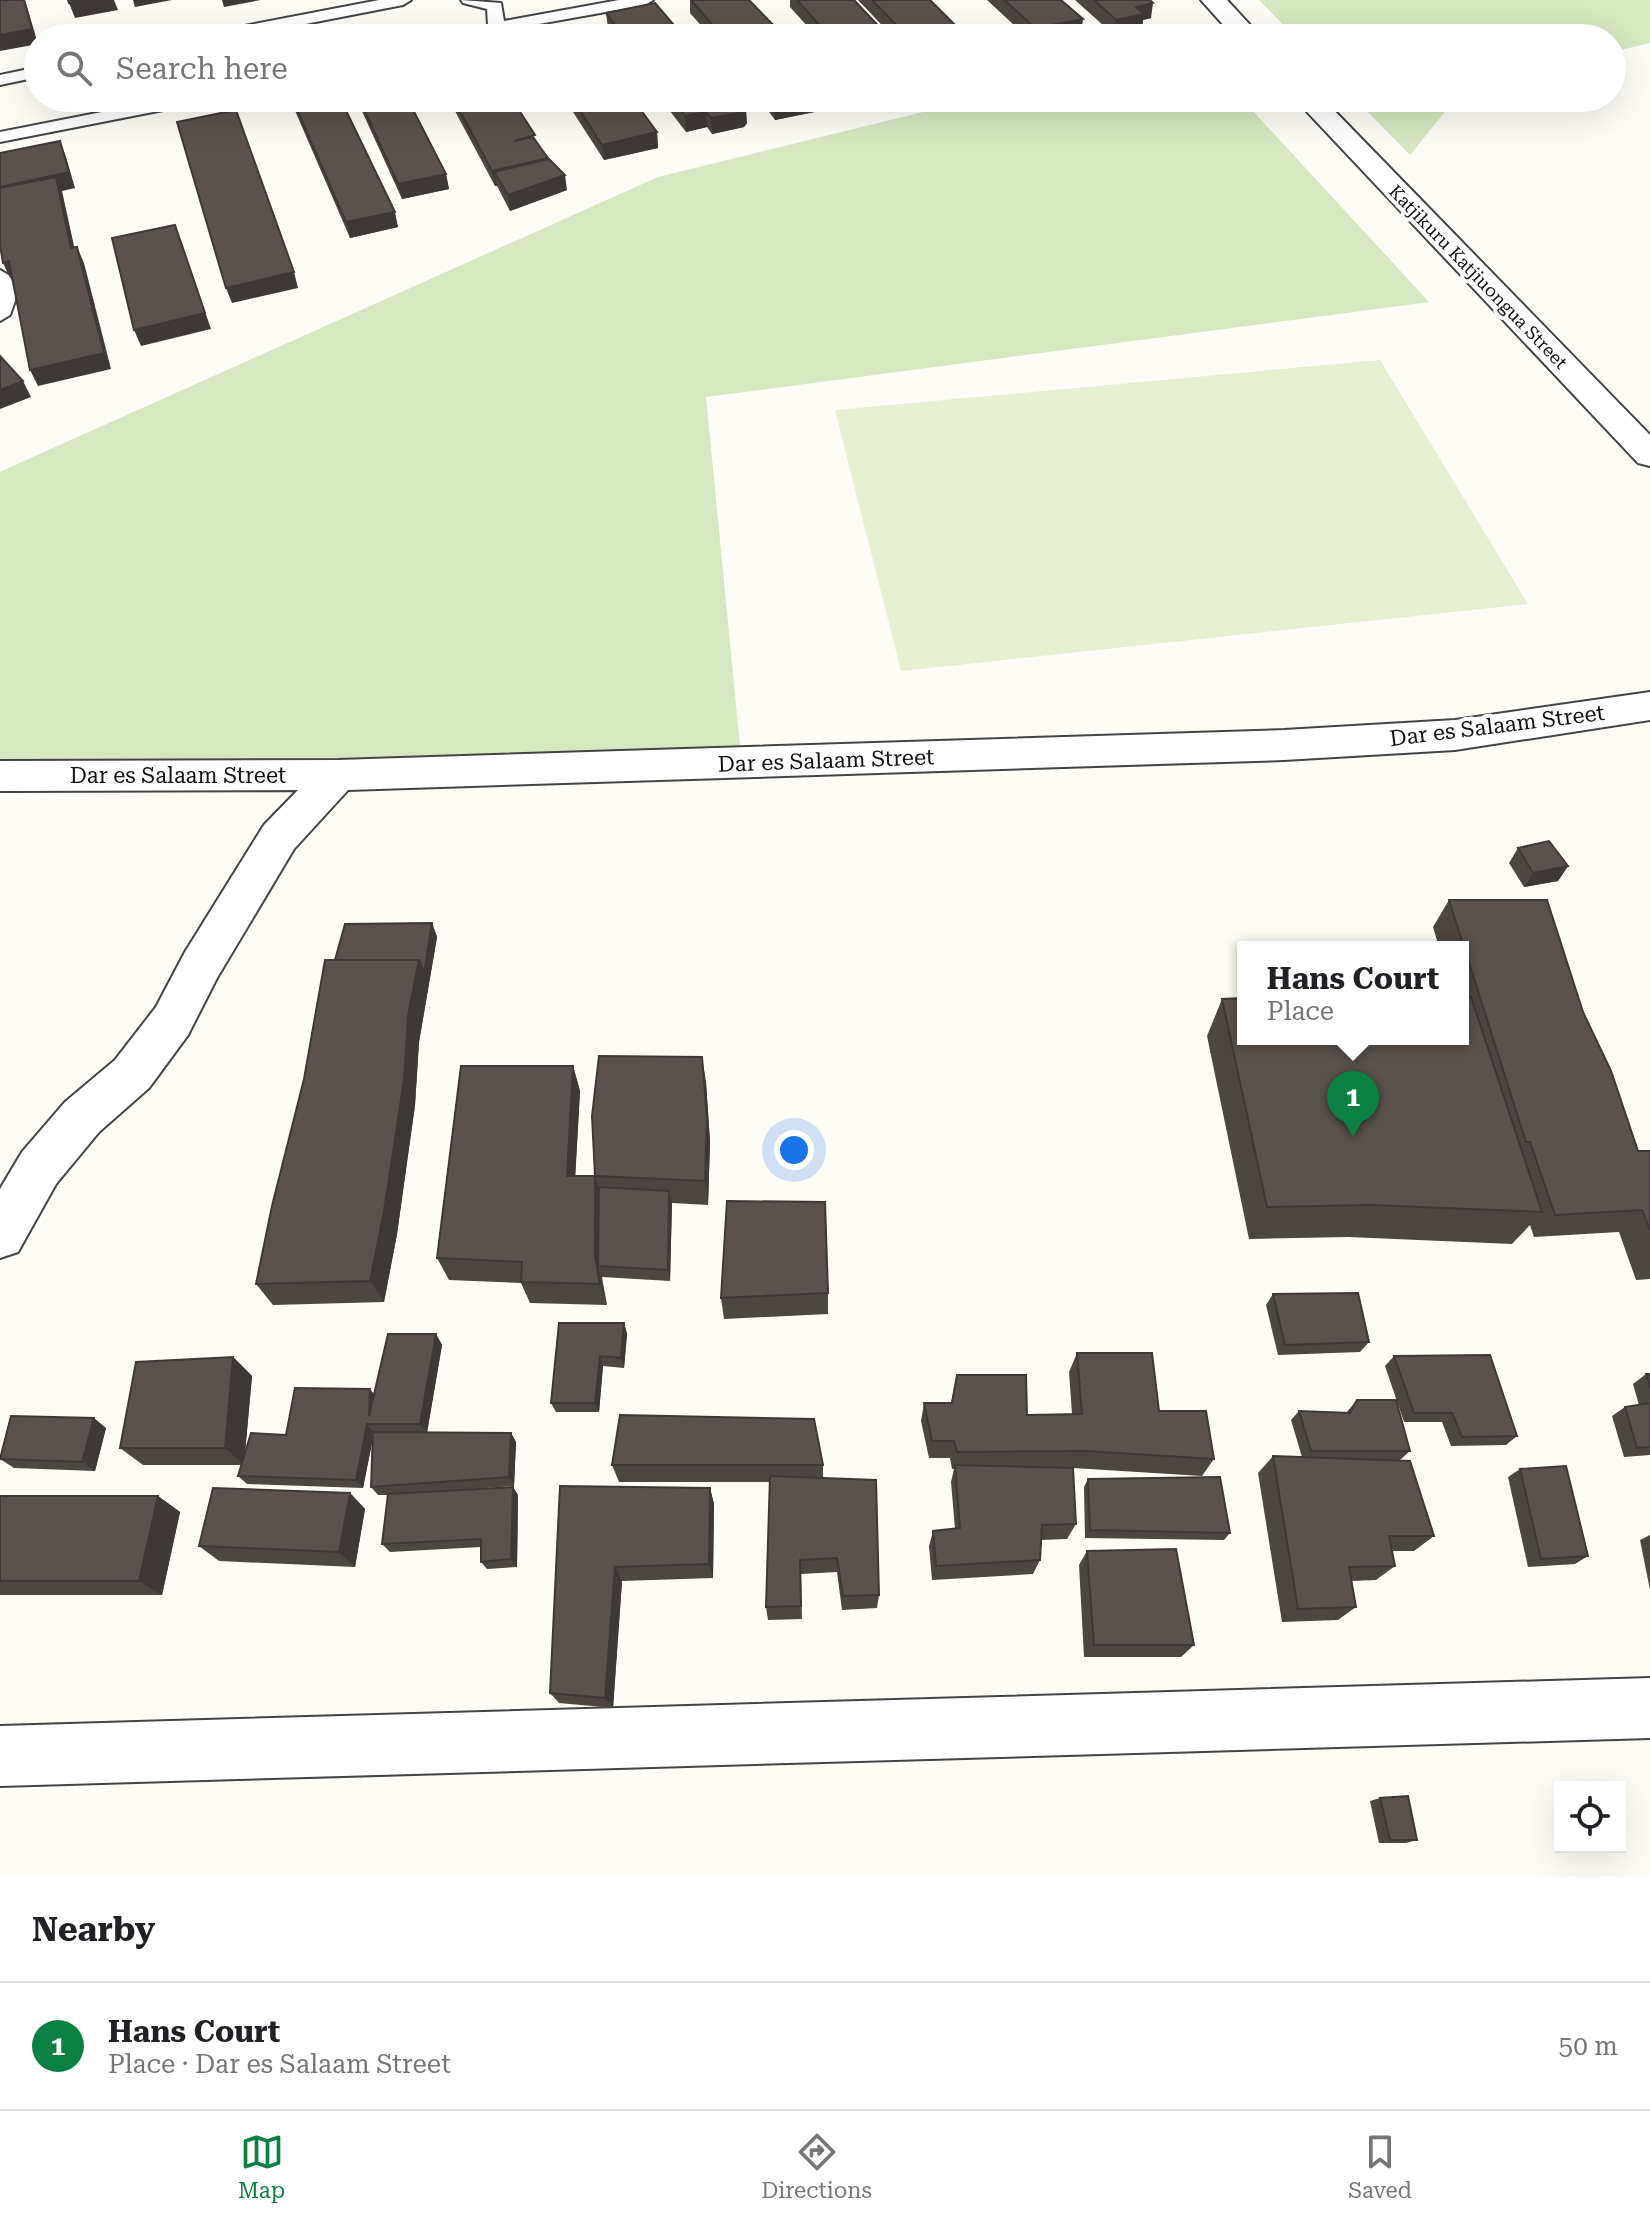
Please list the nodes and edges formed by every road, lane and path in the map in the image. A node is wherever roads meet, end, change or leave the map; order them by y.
1 (403, 0) edge
2 (469, 0) edge
3 (645, 0) edge
4 (1213, 0) edge
5 (280, 24) edge
6 (496, 24) edge
7 (513, 24) edge
8 (1236, 24) edge
9 (24, 75) edge
10 (0, 80) edge
11 (128, 112) edge
12 (1320, 112) edge
13 (0, 137) edge
14 (0, 276) edge
15 (0, 315) edge
16 (1650, 455) edge
17 (1650, 706) edge
18 (338, 775) junction
19 (0, 776) edge
20 (0, 1235) edge
21 (1650, 1708) edge
22 (0, 1756) edge

1 - 5 lane
2 - 6 lane
3 - 7 lane
4 - 8 street
9 - 10 lane
11 - 13 lane
12 - 16 street, Katjikuru Katjiuongua Street
14 - 15 lane
17 - 18 street, Dar es Salaam Street
18 - 19 street, Dar es Salaam Street
18 - 20 street
21 - 22 street

